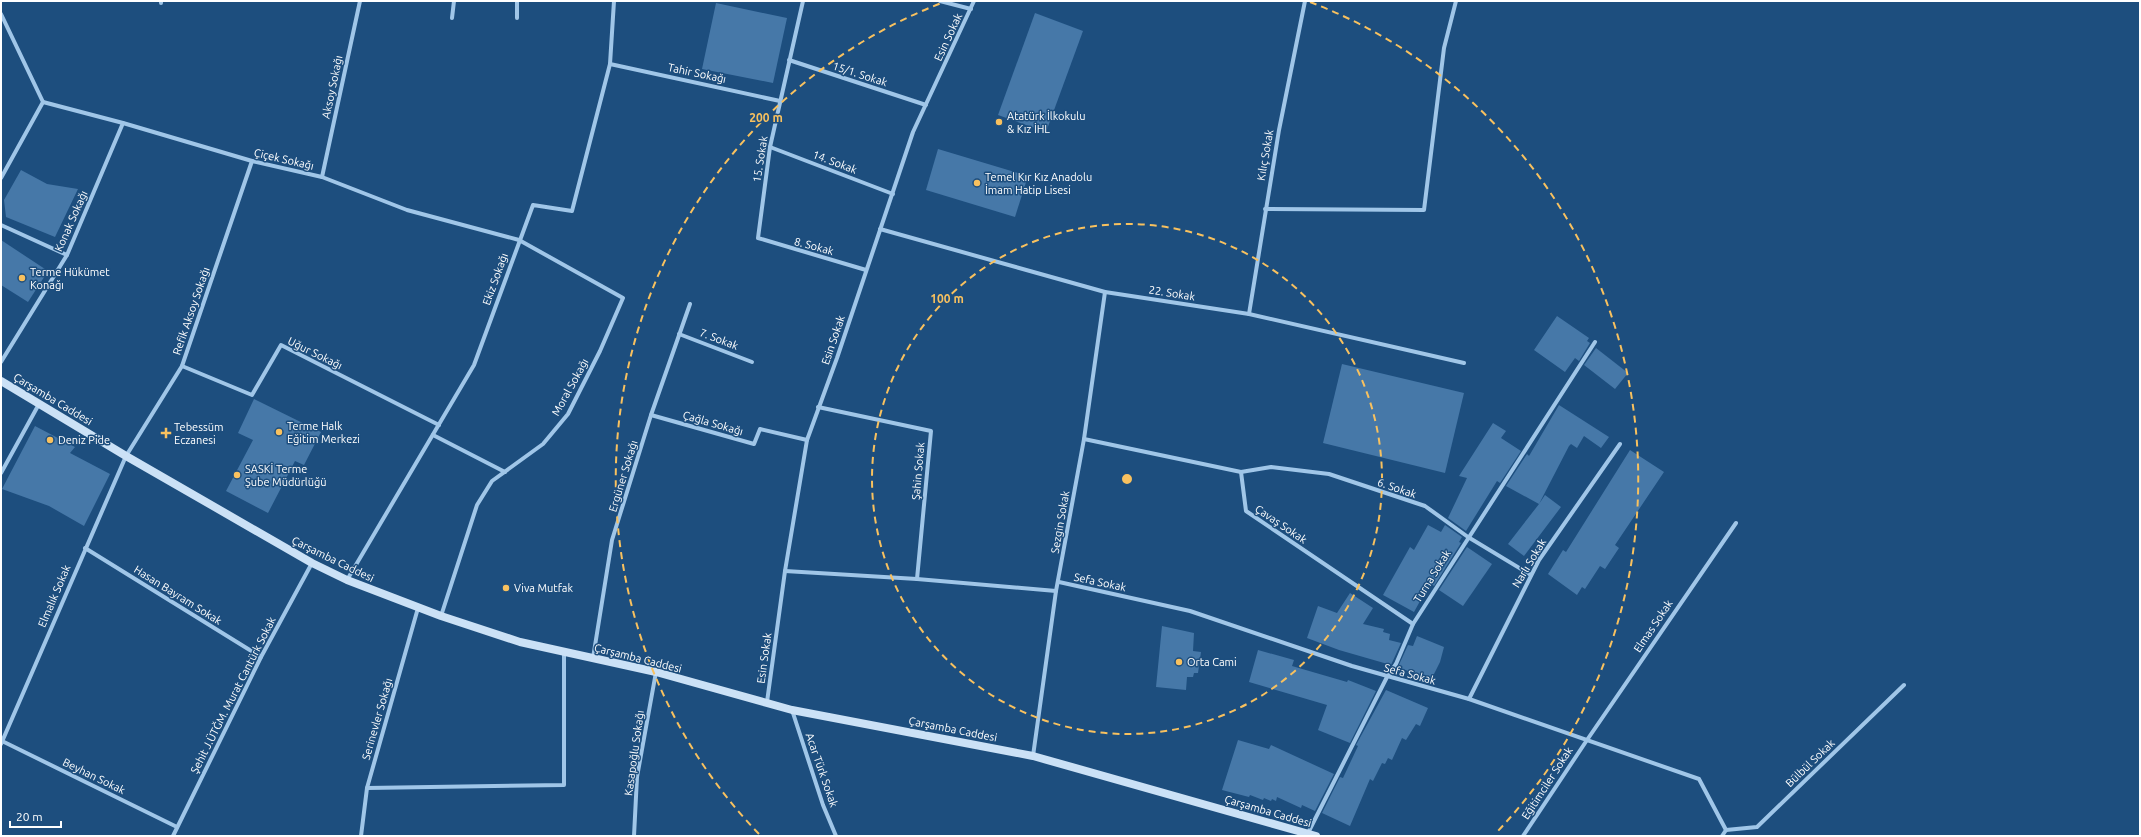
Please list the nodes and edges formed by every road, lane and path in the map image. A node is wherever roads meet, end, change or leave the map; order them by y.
1 (360, 1) edge
2 (454, 1) edge
3 (517, 1) edge
4 (614, 1) edge
5 (803, 1) edge
6 (940, 1) edge
7 (974, 1) edge
8 (1305, 1) edge
9 (1456, 1) edge
10 (971, 9) junction
11 (1, 14) edge
12 (452, 18) dead end
13 (517, 18) dead end
14 (789, 60) junction
15 (610, 64) junction
16 (780, 100) junction
17 (43, 102) junction
18 (926, 105) junction
19 (123, 122) junction
20 (770, 147) junction
21 (252, 161) junction
22 (322, 177) junction
23 (1, 178) edge
24 (892, 194) junction
25 (1265, 209) junction
26 (1, 225) edge
27 (880, 229) junction
28 (758, 238) joint
29 (518, 240) junction
30 (67, 255) junction
31 (866, 270) junction
32 (1105, 292) junction
33 (690, 304) dead end
34 (1249, 314) junction
35 (679, 334) junction
36 (1595, 342) dead end
37 (1, 362) edge
38 (752, 362) dead end
39 (1464, 362) dead end
40 (182, 366) junction
41 (1, 381) edge
42 (39, 404) junction
43 (818, 407) junction
44 (651, 415) junction
45 (439, 425) junction
46 (433, 435) junction
47 (1084, 439) junction
48 (807, 440) junction
49 (1620, 444) dead end
50 (126, 456) junction
51 (505, 472) junction
52 (1240, 472) junction
53 (1, 473) edge
54 (1736, 523) dead end
55 (1468, 537) junction
56 (85, 548) junction
57 (312, 563) junction
58 (785, 571) junction
59 (1531, 575) junction
60 (917, 579) junction
61 (347, 580) junction
62 (1059, 582) junction
63 (1056, 591) junction
64 (418, 608) junction
65 (441, 616) junction
66 (1413, 624) junction
67 (564, 652) junction
68 (261, 656) junction
69 (593, 658) junction
70 (656, 672) junction
71 (1387, 677) junction
72 (1904, 685) dead end
73 (1469, 699) junction
74 (767, 702) junction
75 (792, 710) junction
76 (1587, 740) junction
77 (2, 743) edge
78 (1033, 756) junction
79 (367, 788) junction
80 (177, 828) junction
81 (1726, 830) junction
82 (1308, 833) junction
83 (173, 836) edge
84 (361, 836) edge
85 (634, 836) edge
86 (836, 836) edge
87 (1316, 836) edge
88 (1523, 836) edge
89 (1722, 836) edge

1 - 22 street, Aksoy Sokağı
2 - 12 street
3 - 13 street
4 - 15 street, Ekiz Sokağı
5 - 14 street, 15. Sokak
6 - 10 street
7 - 10 street, Esin Sokak
8 - 25 street, Kılıç Sokak
9 - 25 street
10 - 18 street, Esin Sokak
11 - 17 street
14 - 16 street, 15. Sokak
14 - 18 street, 15/1. Sokak
15 - 16 street, Tahir Sokağı
15 - 29 street, Ekiz Sokağı
16 - 20 street, 15. Sokak
17 - 19 street, Çiçek Sokağı
17 - 23 street
18 - 24 street, Esin Sokak
19 - 21 street, Çiçek Sokağı
19 - 30 street, Konak Sokağı
20 - 24 street, 14. Sokak
20 - 28 street, 15. Sokak
21 - 22 street, Çiçek Sokağı
21 - 40 street, Refik Aksoy Sokağı
22 - 29 street, Çiçek Sokağı
24 - 27 street, Esin Sokak
25 - 34 street, Kılıç Sokak
26 - 30 street
27 - 31 street, Esin Sokak
27 - 32 street, 22. Sokak
28 - 31 street, 8. Sokak
29 - 45 street, Ekiz Sokağı
29 - 51 street, Moral Sokağı
30 - 37 street, Konak Sokağı
31 - 43 street, Esin Sokak
32 - 34 street, 22. Sokak
32 - 47 street, Sezgin Sokak
33 - 35 street, Ergüner Sokağı
34 - 39 street, 22. Sokak
35 - 38 street, 7. Sokak
35 - 44 street, Ergüner Sokağı
36 - 55 street, Turna Sokak
40 - 45 street, Uğur Sokağı
40 - 50 street, Refik Aksoy Sokağı
41 - 42 main road, Çarşamba Caddesi
42 - 50 main road, Çarşamba Caddesi
42 - 53 street
43 - 48 street, Esin Sokak
43 - 60 street, Şahin Sokak
44 - 48 street, Çağla Sokağı
44 - 69 street, Ergüner Sokağı
45 - 46 street, Ekiz Sokağı
46 - 51 street
46 - 61 street, Ekiz Sokağı
47 - 52 street
47 - 62 street, Sezgin Sokak
48 - 58 street, Esin Sokak
49 - 59 street, Narlı Sokak
50 - 56 street, Elmalık Sokak
50 - 57 main road, Çarşamba Caddesi
51 - 65 street, Moral Sokağı
52 - 55 street, 6. Sokak
52 - 66 street, Çavaş Sokak
54 - 76 street, Elmas Sokak
55 - 59 street, 6. Sokak
55 - 66 street, Turna Sokak
56 - 68 street, Hasan Bayram Sokak
56 - 77 street, Elmalık Sokak
57 - 61 main road, Çarşamba Caddesi
57 - 68 street, Şehit J.ÜTĞM. Murat Cantürk Sokak
58 - 60 street
58 - 74 street, Esin Sokak
59 - 73 street, Narlı Sokak
60 - 63 street
61 - 64 main road, Çarşamba Caddesi
62 - 63 street, Sezgin Sokak
62 - 71 street, Sefa Sokak
63 - 78 street, Sezgin Sokak
64 - 65 main road, Çarşamba Caddesi
64 - 79 street, Serinevler Sokağı
65 - 67 main road, Çarşamba Caddesi
66 - 71 street, Turna Sokak
67 - 69 main road, Çarşamba Caddesi
67 - 79 street
68 - 80 street, Şehit J.ÜTĞM. Murat Cantürk Sokak
69 - 70 main road, Çarşamba Caddesi
70 - 74 main road, Çarşamba Caddesi
70 - 85 street, Kasapoğlu Sokağı
71 - 73 street, Sefa Sokak
71 - 82 street, Turna Sokak
72 - 81 street, Bülbül Sokak
73 - 76 street, Sefa Sokak
74 - 75 main road, Çarşamba Caddesi
75 - 78 main road, Çarşamba Caddesi
75 - 86 street, Acar Türk Sokak
76 - 81 street, Sefa Sokak
76 - 88 street, Eğitimciler Sokak
77 - 80 street, Beyhan Sokak
78 - 82 main road, Çarşamba Caddesi
79 - 84 street, Serinevler Sokağı
80 - 83 street, Şehit J.ÜTĞM. Murat Cantürk Sokak
81 - 89 street
82 - 87 main road, Çarşamba Caddesi

